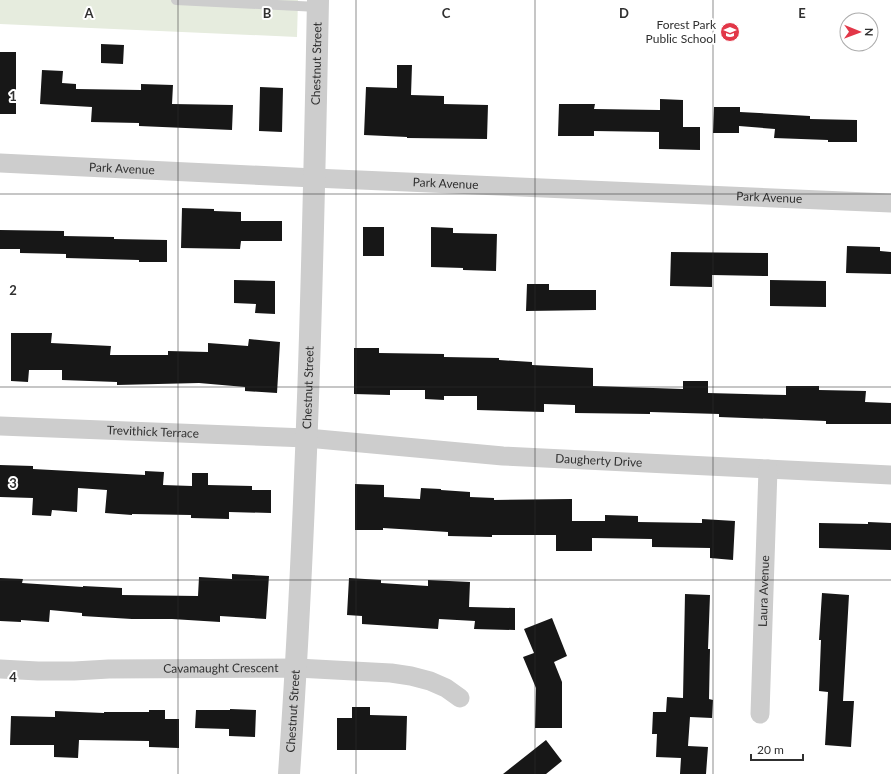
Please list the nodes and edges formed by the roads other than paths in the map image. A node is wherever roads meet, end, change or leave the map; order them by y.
1 (176, 0) edge
2 (268, 2) edge
3 (318, 4) edge
4 (0, 163) edge
5 (314, 178) junction
6 (891, 204) edge
7 (0, 426) edge
8 (307, 438) junction
9 (768, 469) junction
10 (891, 475) edge
11 (297, 668) junction
12 (0, 669) edge
13 (460, 698) dead end
14 (760, 714) dead end
15 (289, 774) edge

1 - 2 lane
2 - 3 lane
3 - 5 street, Chestnut Street
4 - 5 street, Park Avenue
5 - 6 street, Park Avenue
5 - 8 street, Chestnut Street
7 - 8 street, Trevithick Terrace
8 - 9 street, Daugherty Drive
8 - 11 street, Chestnut Street
9 - 10 street, Daugherty Drive
9 - 14 street, Laura Avenue
11 - 12 street, Cavamaught Crescent
11 - 13 street, Cavamaught Crescent
11 - 15 street, Chestnut Street

